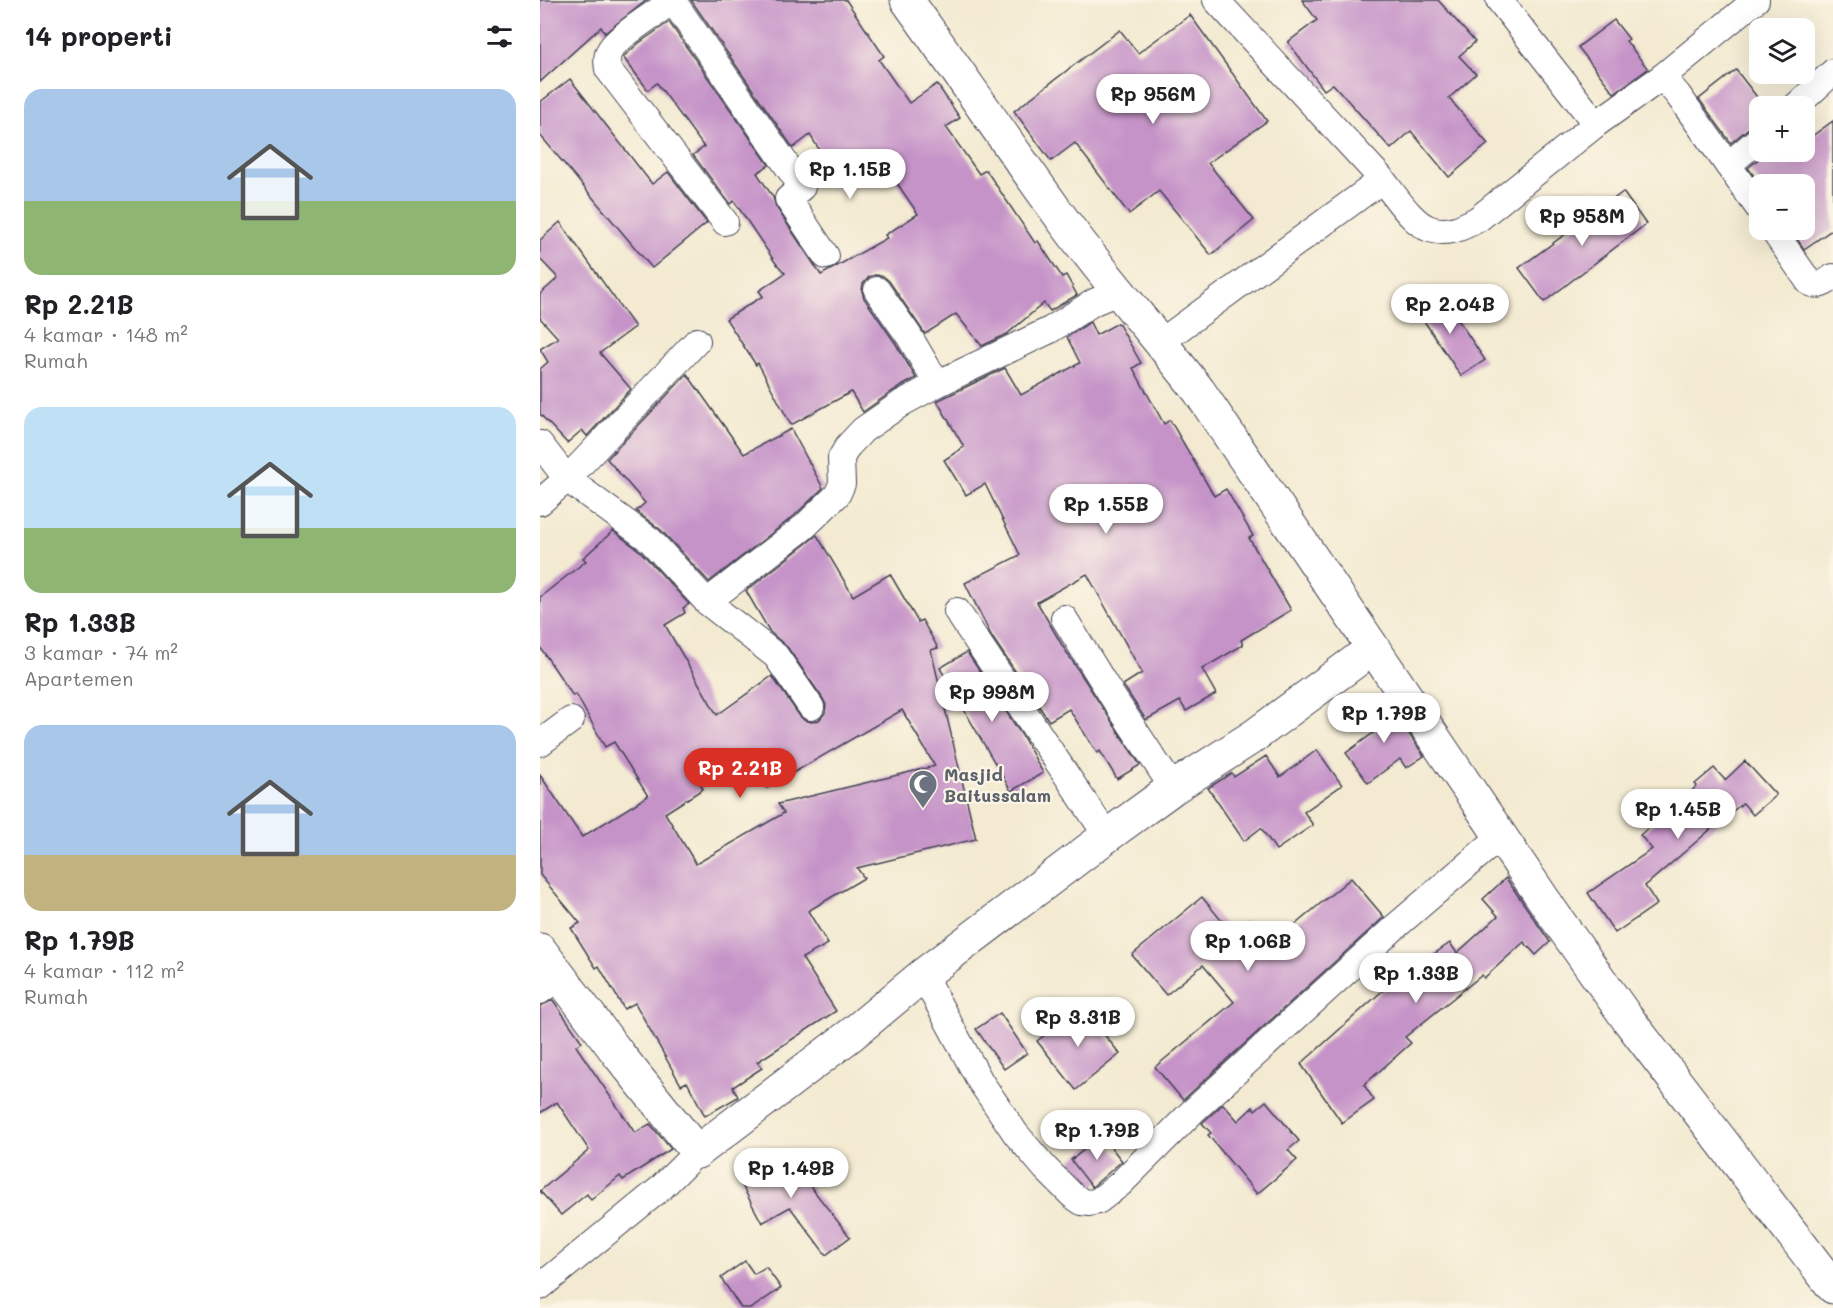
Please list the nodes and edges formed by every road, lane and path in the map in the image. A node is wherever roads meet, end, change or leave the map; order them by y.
1 (674, 0) edge
2 (907, 0) edge
3 (1216, 0) edge
4 (1499, 0) edge
5 (1756, 0) edge
6 (1833, 72) edge
7 (1662, 77) junction
8 (1807, 96) edge
9 (1596, 124) junction
10 (1749, 147) edge
11 (1728, 165) junction
12 (1382, 180) junction
13 (1749, 195) edge
14 (725, 222) dead end
15 (1780, 240) edge
16 (826, 256) dead end
17 (1833, 277) edge
18 (877, 290) dead end
19 (1118, 292) junction
20 (697, 341) dead end
21 (1161, 342) junction
22 (937, 384) junction
23 (540, 444) edge
24 (567, 479) junction
25 (540, 502) edge
26 (707, 602) junction
27 (957, 611) dead end
28 (1064, 618) dead end
29 (1372, 649) junction
30 (812, 707) dead end
31 (571, 720) dead end
32 (540, 743) edge
33 (1173, 788) junction
34 (1107, 836) junction
35 (1501, 836) junction
36 (540, 950) edge
37 (924, 975) junction
38 (549, 984) edge
39 (697, 1152) junction
40 (540, 1287) edge
41 (1833, 1287) edge

1 - 14 street
1 - 16 street
2 - 19 street
3 - 12 street
4 - 9 street
5 - 7 street
6 - 8 street
7 - 9 street
7 - 11 street
9 - 12 street
10 - 11 street
11 - 13 street
12 - 21 street
15 - 17 street
18 - 22 street
19 - 21 street
19 - 22 street
20 - 24 street
21 - 29 street
22 - 26 street
23 - 24 street
24 - 25 street
24 - 26 street
26 - 30 street
27 - 34 street
28 - 33 street
29 - 33 street
29 - 35 street
31 - 32 street
33 - 34 street
34 - 37 street
35 - 37 street
35 - 41 street
36 - 38 street
37 - 39 street
38 - 39 street
39 - 40 street

